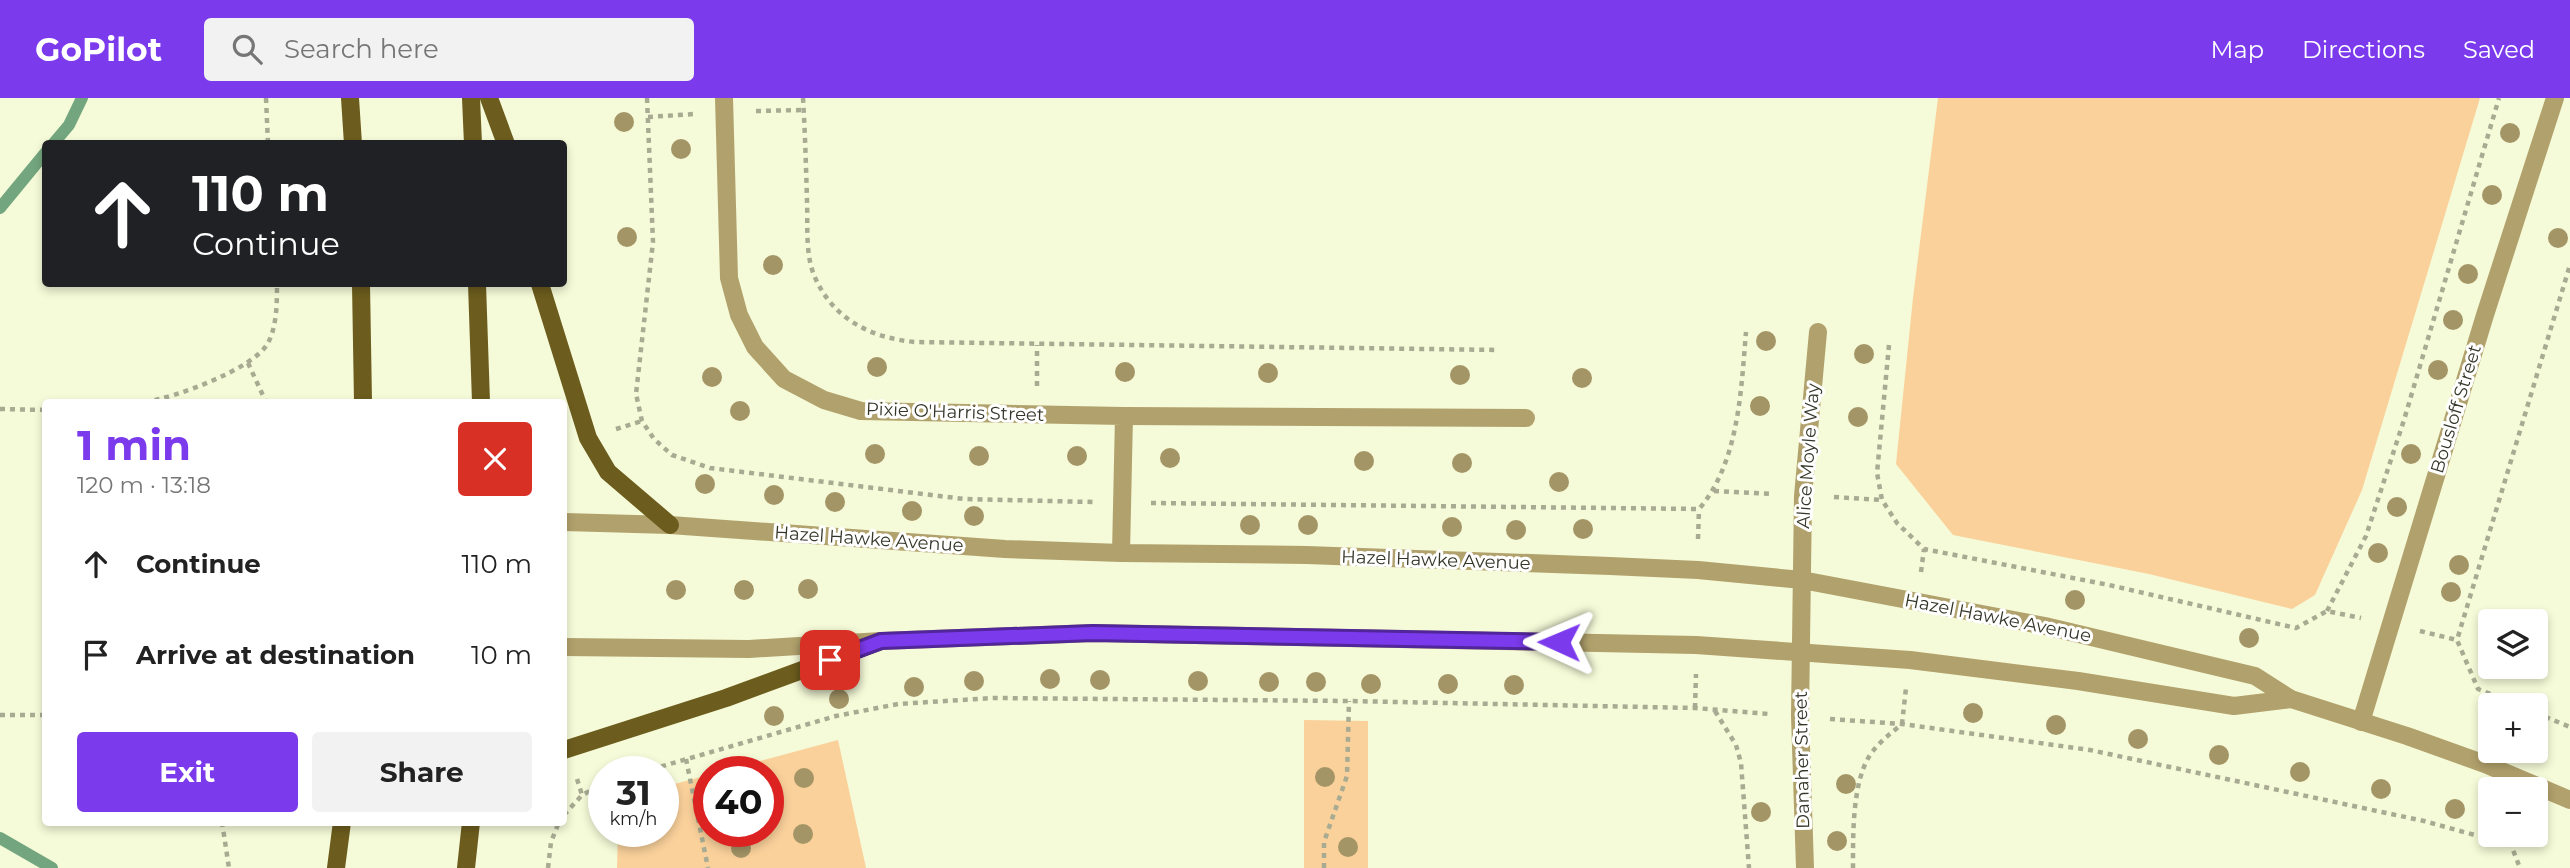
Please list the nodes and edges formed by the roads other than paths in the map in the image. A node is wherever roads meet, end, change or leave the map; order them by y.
1 (350, 98) edge
2 (471, 98) edge
3 (489, 98) edge
4 (724, 98) edge
5 (2555, 98) edge
6 (353, 140) edge
7 (473, 140) edge
8 (505, 140) edge
9 (361, 287) edge
10 (477, 287) edge
11 (541, 287) edge
12 (1818, 332) dead end
13 (363, 399) edge
14 (481, 399) edge
15 (1124, 416) junction
16 (1526, 418) dead end
17 (567, 522) edge
18 (670, 526) junction
19 (1121, 554) junction
20 (1802, 580) junction
21 (881, 641) junction
22 (567, 647) edge
23 (1800, 653) junction
24 (2291, 699) junction
25 (2361, 722) junction
26 (567, 749) edge
27 (2570, 800) edge
28 (341, 826) edge
29 (472, 826) edge
30 (336, 868) edge
31 (466, 868) edge
32 (1805, 868) edge

1 - 6 main road
2 - 7 main road
3 - 8 main road
4 - 15 street, Pixie O'Harris Street
5 - 25 street, Bousloff Street
9 - 13 main road
10 - 14 main road
11 - 18 main road
12 - 20 street, Alice Moyle Way
15 - 16 street, Pixie O'Harris Street
15 - 19 street
17 - 18 street, Hazel Hawke Avenue
18 - 19 street, Hazel Hawke Avenue
19 - 20 street, Hazel Hawke Avenue
20 - 23 street, Alice Moyle Way
20 - 24 street, Hazel Hawke Avenue
21 - 22 street, Hazel Hawke Avenue
21 - 23 street, Hazel Hawke Avenue
21 - 26 main road
23 - 24 street, Hazel Hawke Avenue
23 - 32 street, Danaher Street
24 - 25 street, Hazel Hawke Avenue
25 - 27 street, Hazel Hawke Avenue
28 - 30 main road
29 - 31 main road

